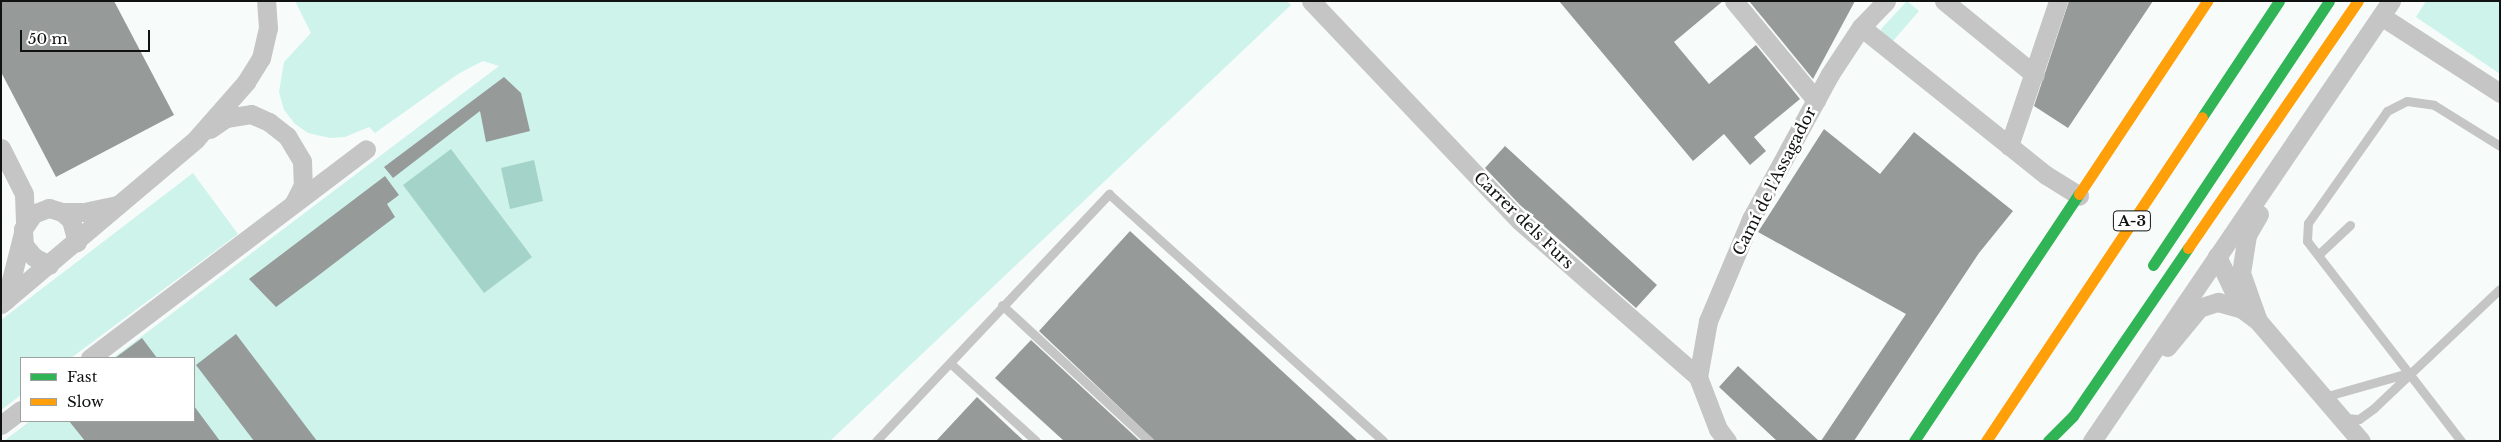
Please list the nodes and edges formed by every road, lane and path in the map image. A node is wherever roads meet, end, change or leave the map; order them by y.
1 (266, 1) edge
2 (1311, 1) edge
3 (1734, 1) edge
4 (1886, 1) edge
5 (1944, 1) edge
6 (2058, 1) edge
7 (2207, 1) edge
8 (2279, 1) edge
9 (2329, 1) edge
10 (2358, 1) edge
11 (2386, 9) edge
12 (1861, 27) junction
13 (2035, 75) junction
14 (2500, 93) edge
15 (1816, 100) junction
16 (2316, 112) junction
17 (196, 139) junction
18 (2010, 146) junction
19 (2500, 146) edge
20 (1, 148) edge
21 (366, 149) dead end
22 (24, 194) junction
23 (2079, 196) junction
24 (122, 204) junction
25 (292, 206) junction
26 (56, 210) junction
27 (2350, 225) dead end
28 (24, 228) junction
29 (77, 242) junction
30 (2318, 255) junction
31 (2217, 256) junction
32 (49, 265) junction
33 (2143, 280) dead end
34 (2500, 289) edge
35 (4, 302) edge
36 (1002, 305) junction
37 (2242, 309) junction
38 (2258, 322) junction
39 (91, 357) edge
40 (950, 362) junction
41 (2408, 373) junction
42 (1698, 377) junction
43 (2125, 392) junction
44 (2320, 394) junction
45 (20, 411) edge
46 (2052, 418) dead end
47 (2341, 418) junction
48 (1, 425) edge
49 (876, 441) edge
50 (1036, 441) edge
51 (1149, 441) edge
52 (1383, 441) edge
53 (1727, 441) edge
54 (1914, 441) edge
55 (1986, 441) edge
56 (2040, 441) edge
57 (2048, 441) edge
58 (2092, 441) edge
59 (2361, 441) edge
60 (2460, 441) edge

1 - 17 street
2 - 42 street, Carrer dels Furs
3 - 15 street
4 - 12 street, Camí de l'Assagador
5 - 13 street
6 - 13 street
7 - 23 main road
8 - 55 main road, A-3
9 - 33 main road, A-3
10 - 57 main road
11 - 14 street
11 - 16 street
12 - 15 street, Camí de l'Assagador
12 - 18 street
13 - 18 street
15 - 42 street, Camí de l'Assagador
16 - 31 street
16 - 38 street
17 - 24 street
17 - 25 street
18 - 23 street
19 - 30 lane
20 - 22 street
21 - 25 street
22 - 26 street
22 - 28 street
23 - 54 main road
24 - 26 street
24 - 29 street
25 - 39 street
26 - 28 street
26 - 29 street
27 - 30 lane
28 - 32 street
28 - 35 street
29 - 32 street
30 - 41 lane
31 - 37 street
31 - 43 street
32 - 35 street
34 - 41 lane
36 - 40 lane
36 - 51 lane
36 - 52 lane
37 - 38 street
37 - 43 street
38 - 44 street
40 - 49 lane
40 - 50 lane
41 - 44 lane
41 - 47 lane
41 - 60 lane
42 - 53 street, Carrer dels Furs
43 - 58 street
44 - 47 street
45 - 48 street
46 - 56 main road
47 - 59 street

